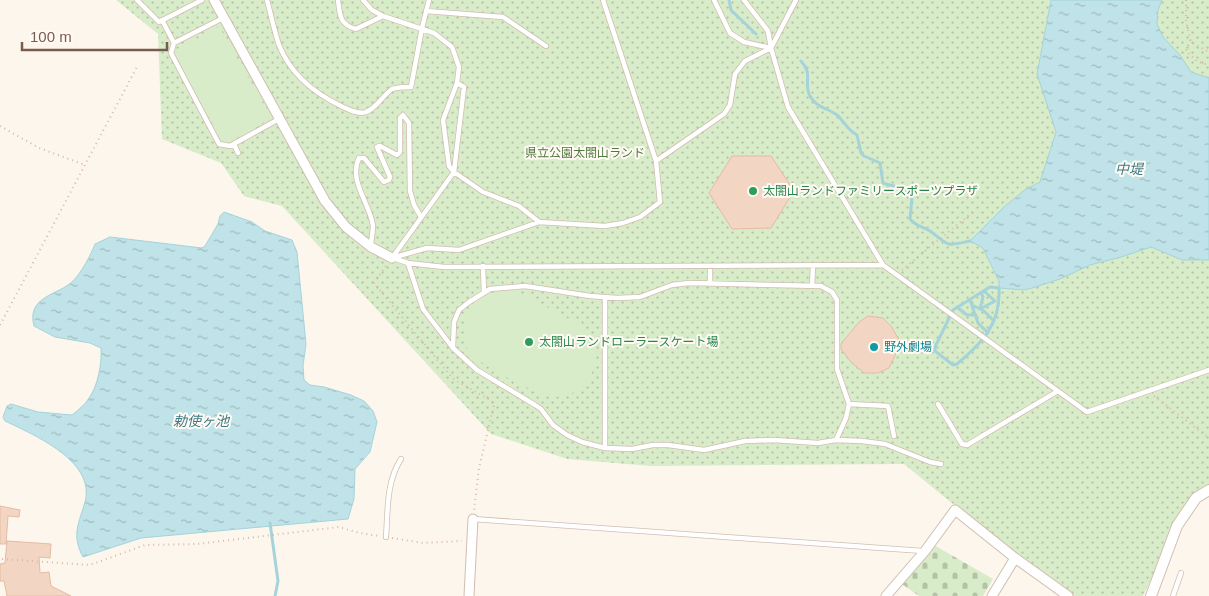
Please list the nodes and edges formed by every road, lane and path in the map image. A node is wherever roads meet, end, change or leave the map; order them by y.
1 (137, 0) edge
2 (202, 0) edge
3 (214, 0) edge
4 (267, 0) edge
5 (338, 0) edge
6 (363, 0) edge
7 (429, 0) edge
8 (603, 0) edge
9 (714, 0) edge
10 (744, 0) edge
11 (796, 0) edge
12 (1186, 0) edge
13 (426, 11) junction
14 (382, 16) junction
15 (224, 18) junction
16 (162, 20) junction
17 (422, 28) junction
18 (1190, 39) junction
19 (174, 43) junction
20 (546, 46) dead end
21 (771, 48) junction
22 (1209, 52) edge
23 (1209, 64) edge
24 (138, 65) dead end
25 (457, 83) junction
26 (280, 118) junction
27 (0, 126) edge
28 (234, 144) junction
29 (238, 153) dead end
30 (656, 161) junction
31 (85, 165) junction
32 (454, 172) junction
33 (974, 211) dead end
34 (421, 217) junction
35 (540, 222) junction
36 (370, 247) junction
37 (392, 258) junction
38 (408, 263) junction
39 (883, 265) junction
40 (483, 266) junction
41 (710, 266) junction
42 (813, 266) junction
43 (896, 275) junction
44 (710, 283) junction
45 (812, 286) junction
46 (484, 293) junction
47 (605, 298) junction
48 (0, 325) edge
49 (453, 348) junction
50 (1209, 370) edge
51 (1058, 391) junction
52 (1148, 392) junction
53 (849, 404) junction
54 (938, 404) dead end
55 (894, 436) dead end
56 (1209, 438) edge
57 (836, 440) junction
58 (605, 448) junction
59 (401, 459) dead end
60 (941, 464) dead end
61 (1209, 490) edge
62 (473, 520) junction
63 (386, 537) junction
64 (472, 541) junction
65 (926, 551) junction
66 (1015, 558) junction
67 (2, 559) dead end
68 (1181, 573) dead end
69 (1154, 595) edge
70 (469, 596) edge
71 (886, 596) edge
72 (992, 596) edge
73 (1068, 596) edge
74 (1173, 596) edge

1 - 16 lane
2 - 16 lane
3 - 15 street
4 - 17 lane
5 - 14 lane
6 - 14 lane
7 - 13 lane
8 - 30 lane
9 - 21 lane
10 - 21 lane
11 - 21 lane
12 - 18 path
13 - 17 lane
13 - 20 lane
14 - 17 lane
15 - 19 lane
15 - 26 street
16 - 19 lane
17 - 25 lane
18 - 22 path
18 - 23 path
19 - 28 lane
21 - 30 lane
21 - 39 lane
24 - 31 path
25 - 32 lane
25 - 32 lane
26 - 28 lane
26 - 36 street
27 - 31 path
28 - 29 lane
30 - 35 lane
31 - 48 path
32 - 34 lane
32 - 35 lane
33 - 43 path
34 - 36 lane
34 - 37 lane
35 - 37 lane
36 - 37 street
37 - 38 lane
37 - 62 path
38 - 40 lane
38 - 49 lane
39 - 42 lane
39 - 43 lane
40 - 41 lane
40 - 46 lane
41 - 42 lane
41 - 44 lane
42 - 45 lane
43 - 51 lane
44 - 45 lane
44 - 47 lane
45 - 53 lane
46 - 47 lane
46 - 49 lane
47 - 58 lane
49 - 58 lane
50 - 52 lane
51 - 52 lane
51 - 54 lane
52 - 56 path
53 - 55 lane
53 - 57 lane
57 - 58 lane
57 - 60 lane
59 - 63 lane
61 - 69 street
62 - 64 street
62 - 65 lane
63 - 64 path
63 - 67 path
64 - 70 street
65 - 66 street
65 - 71 street
66 - 72 street
66 - 73 street
68 - 74 lane

